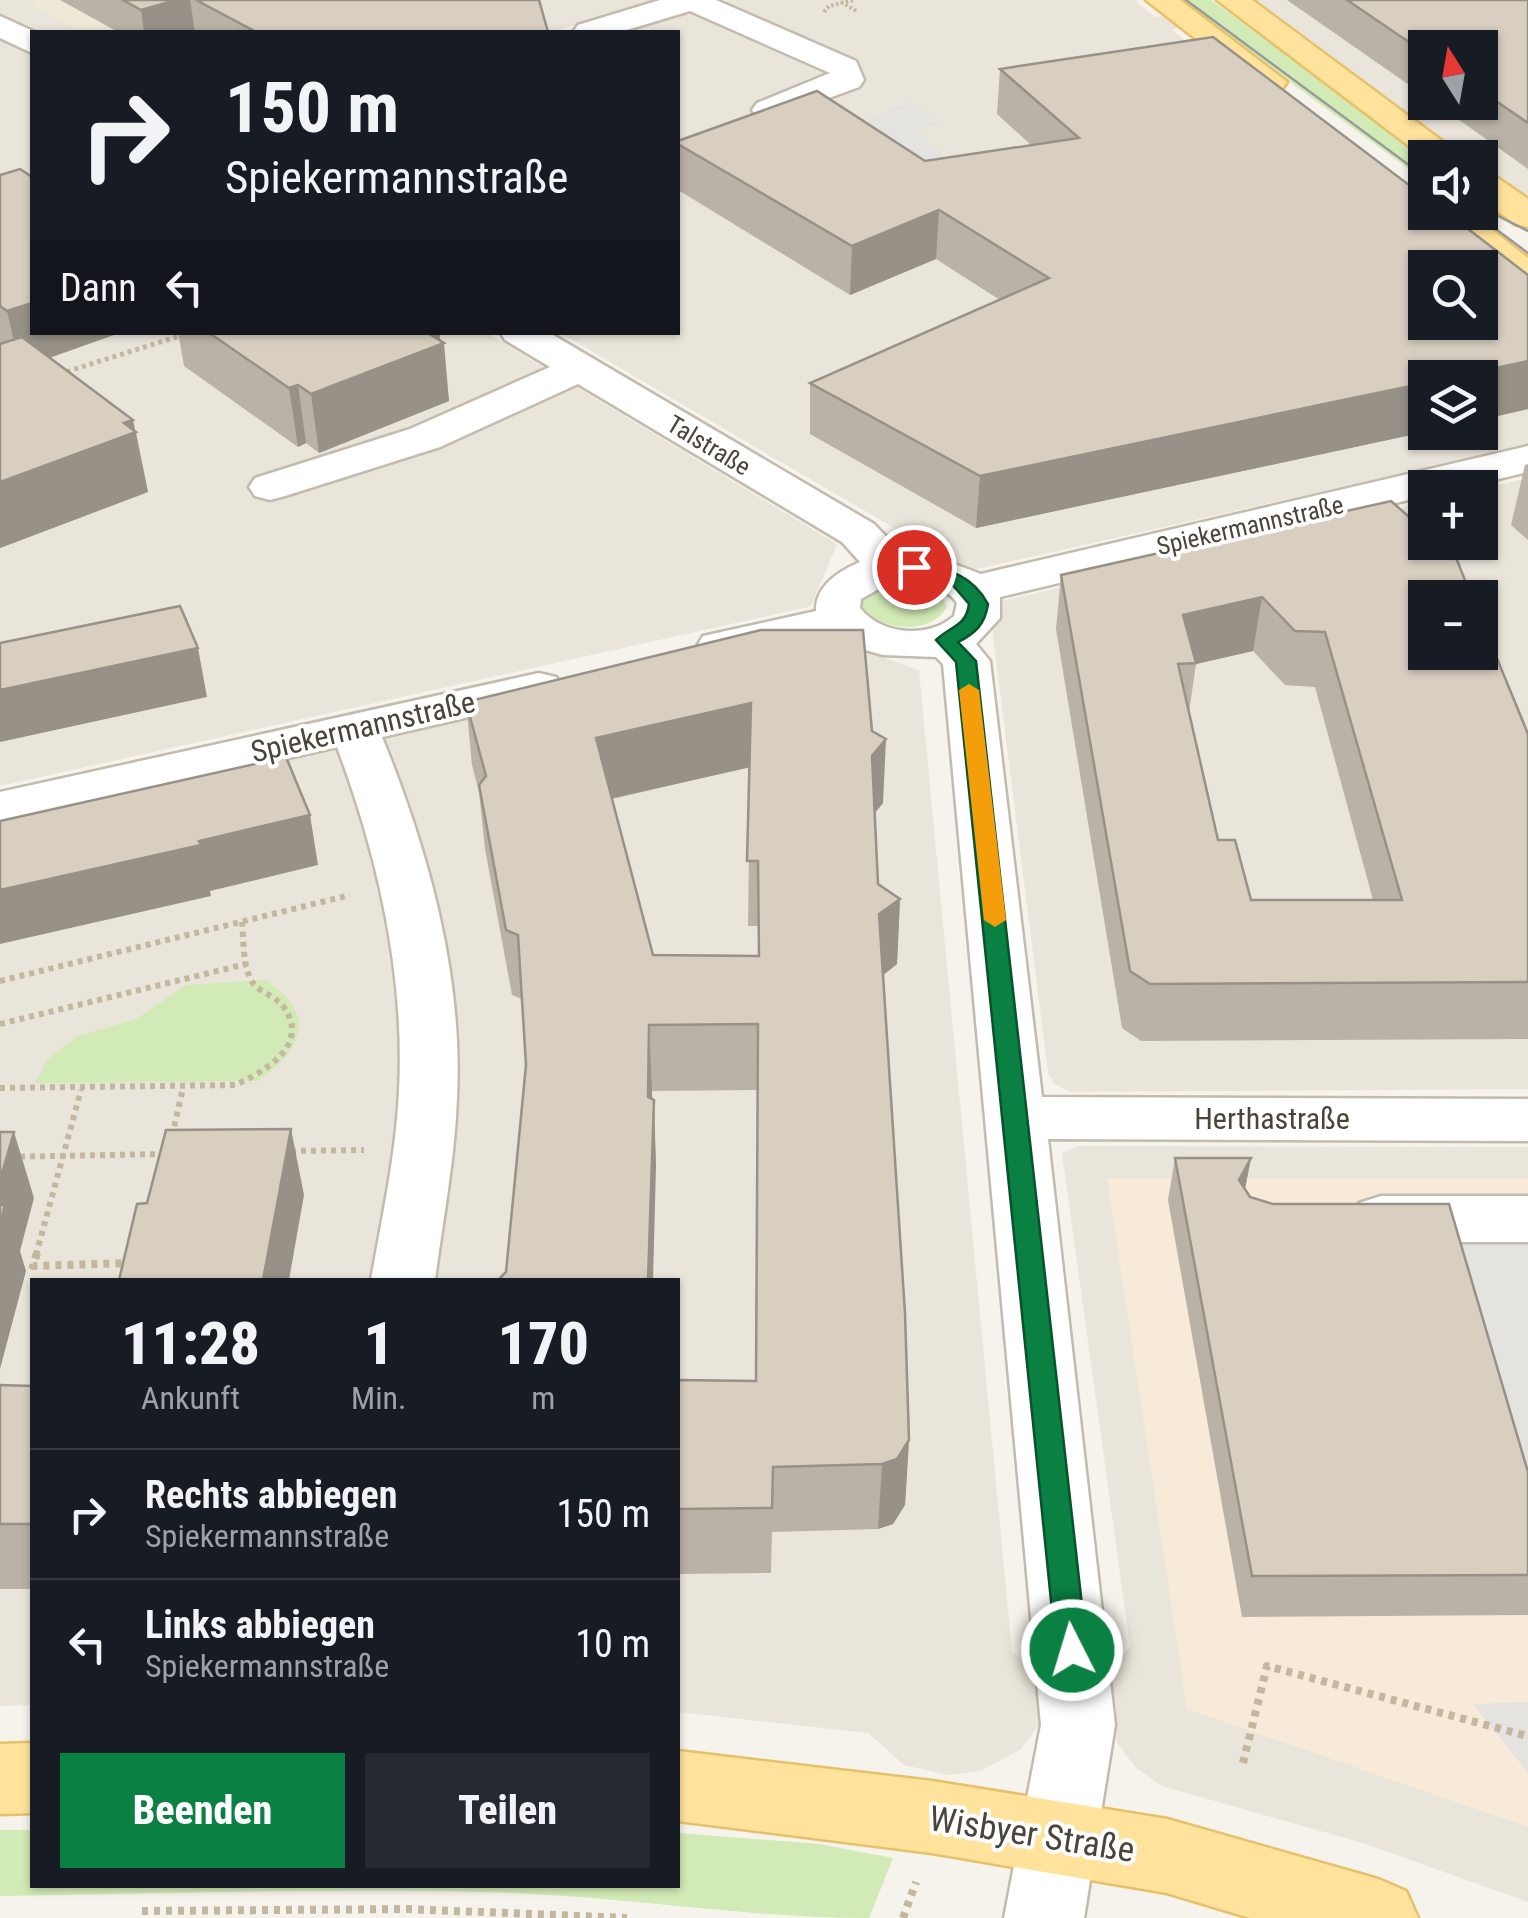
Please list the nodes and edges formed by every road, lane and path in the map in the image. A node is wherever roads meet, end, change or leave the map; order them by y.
1 (692, 0) edge
2 (835, 0) edge
3 (1161, 0) edge
4 (1232, 0) edge
5 (858, 12) dead end
6 (0, 25) edge
7 (595, 30) edge
8 (30, 43) edge
9 (1294, 100) edge
10 (769, 110) edge
11 (1423, 140) edge
12 (1498, 194) edge
13 (1528, 216) edge
14 (1469, 230) edge
15 (1528, 276) edge
16 (182, 335) edge
17 (523, 335) edge
18 (580, 368) junction
19 (58, 374) edge
20 (1528, 459) edge
21 (270, 488) dead end
22 (890, 568) junction
23 (971, 590) junction
24 (843, 619) junction
25 (946, 640) junction
26 (674, 657) edge
27 (580, 678) edge
28 (354, 729) junction
29 (0, 808) edge
30 (405, 881) junction
31 (242, 922) junction
32 (246, 964) junction
33 (0, 981) edge
34 (0, 1024) edge
35 (0, 1088) edge
36 (183, 1088) junction
37 (81, 1090) junction
38 (1016, 1118) junction
39 (1528, 1120) edge
40 (423, 1148) junction
41 (286, 1152) edge
42 (168, 1154) junction
43 (0, 1157) edge
44 (62, 1157) junction
45 (165, 1172) edge
46 (1321, 1219) edge
47 (1528, 1219) edge
48 (149, 1263) edge
49 (403, 1278) edge
50 (1527, 1736) edge
51 (1243, 1763) dead end
52 (30, 1778) edge
53 (0, 1779) edge
54 (680, 1786) edge
55 (1059, 1836) junction
56 (922, 1863) dead end
57 (142, 1911) dead end
58 (627, 1918) edge
59 (902, 1918) edge
60 (1044, 1918) edge
61 (1378, 1918) edge

1 - 7 street
1 - 10 street
2 - 5 path
3 - 9 main road
4 - 11 main road
6 - 8 street
12 - 13 main road
14 - 15 main road
16 - 19 path
17 - 18 street, Talstraße
18 - 21 street
18 - 22 street, Talstraße
20 - 23 street, Spiekermannstraße
22 - 23 street
22 - 24 street
23 - 25 street
24 - 25 street
24 - 26 street
25 - 38 street
27 - 28 street, Spiekermannstraße
28 - 29 street, Spiekermannstraße
28 - 30 street
30 - 31 path
30 - 40 street
31 - 32 path
31 - 33 path
32 - 34 path
32 - 36 path
35 - 37 path
36 - 37 path
36 - 42 path
37 - 44 path
38 - 39 street, Herthastraße
38 - 55 street
40 - 41 path
40 - 49 street
42 - 44 path
42 - 45 path
43 - 44 path
44 - 48 path
46 - 47 street
50 - 51 path
52 - 53 main road
54 - 55 main road, Wisbyer Straße
55 - 60 street
55 - 61 main road, Wisbyer Straße
56 - 59 path
57 - 58 path

